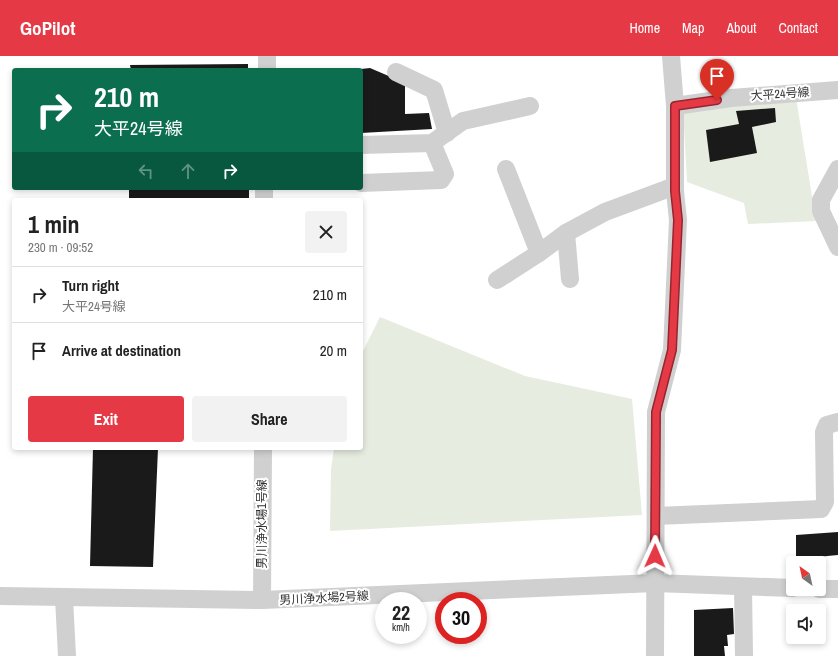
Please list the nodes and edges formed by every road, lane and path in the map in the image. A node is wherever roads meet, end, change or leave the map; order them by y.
1 (268, 56) edge
2 (671, 56) edge
3 (267, 68) edge
4 (396, 72) dead end
5 (838, 90) edge
6 (530, 106) dead end
7 (675, 106) junction
8 (447, 133) junction
9 (432, 143) junction
10 (363, 145) edge
11 (506, 169) dead end
12 (838, 169) edge
13 (363, 183) edge
14 (675, 186) junction
15 (834, 229) edge
16 (566, 233) junction
17 (838, 247) edge
18 (539, 253) junction
19 (570, 279) dead end
20 (497, 280) dead end
21 (838, 422) edge
22 (263, 450) edge
23 (656, 516) junction
24 (655, 583) junction
25 (743, 587) junction
26 (786, 588) edge
27 (826, 589) edge
28 (838, 589) edge
29 (0, 596) edge
30 (64, 598) junction
31 (262, 600) junction
32 (67, 656) edge
33 (655, 656) edge
34 (744, 656) edge

1 - 3 street
2 - 7 street
4 - 8 street
5 - 7 street, 大平24号線
6 - 8 street
7 - 14 street
8 - 9 street
9 - 10 street
9 - 13 street
11 - 18 street
12 - 15 street
14 - 16 street
14 - 23 street
15 - 17 street
16 - 18 street
16 - 19 street
18 - 20 street
21 - 23 street
22 - 31 street, 男川浄水場1号線
23 - 24 street
24 - 25 street, 男川浄水場2号線
24 - 31 street, 男川浄水場2号線
24 - 33 street
25 - 26 street, 男川浄水場2号線
25 - 34 street
27 - 28 street
29 - 30 street, 男川浄水場2号線
30 - 31 street, 男川浄水場2号線
30 - 32 street

